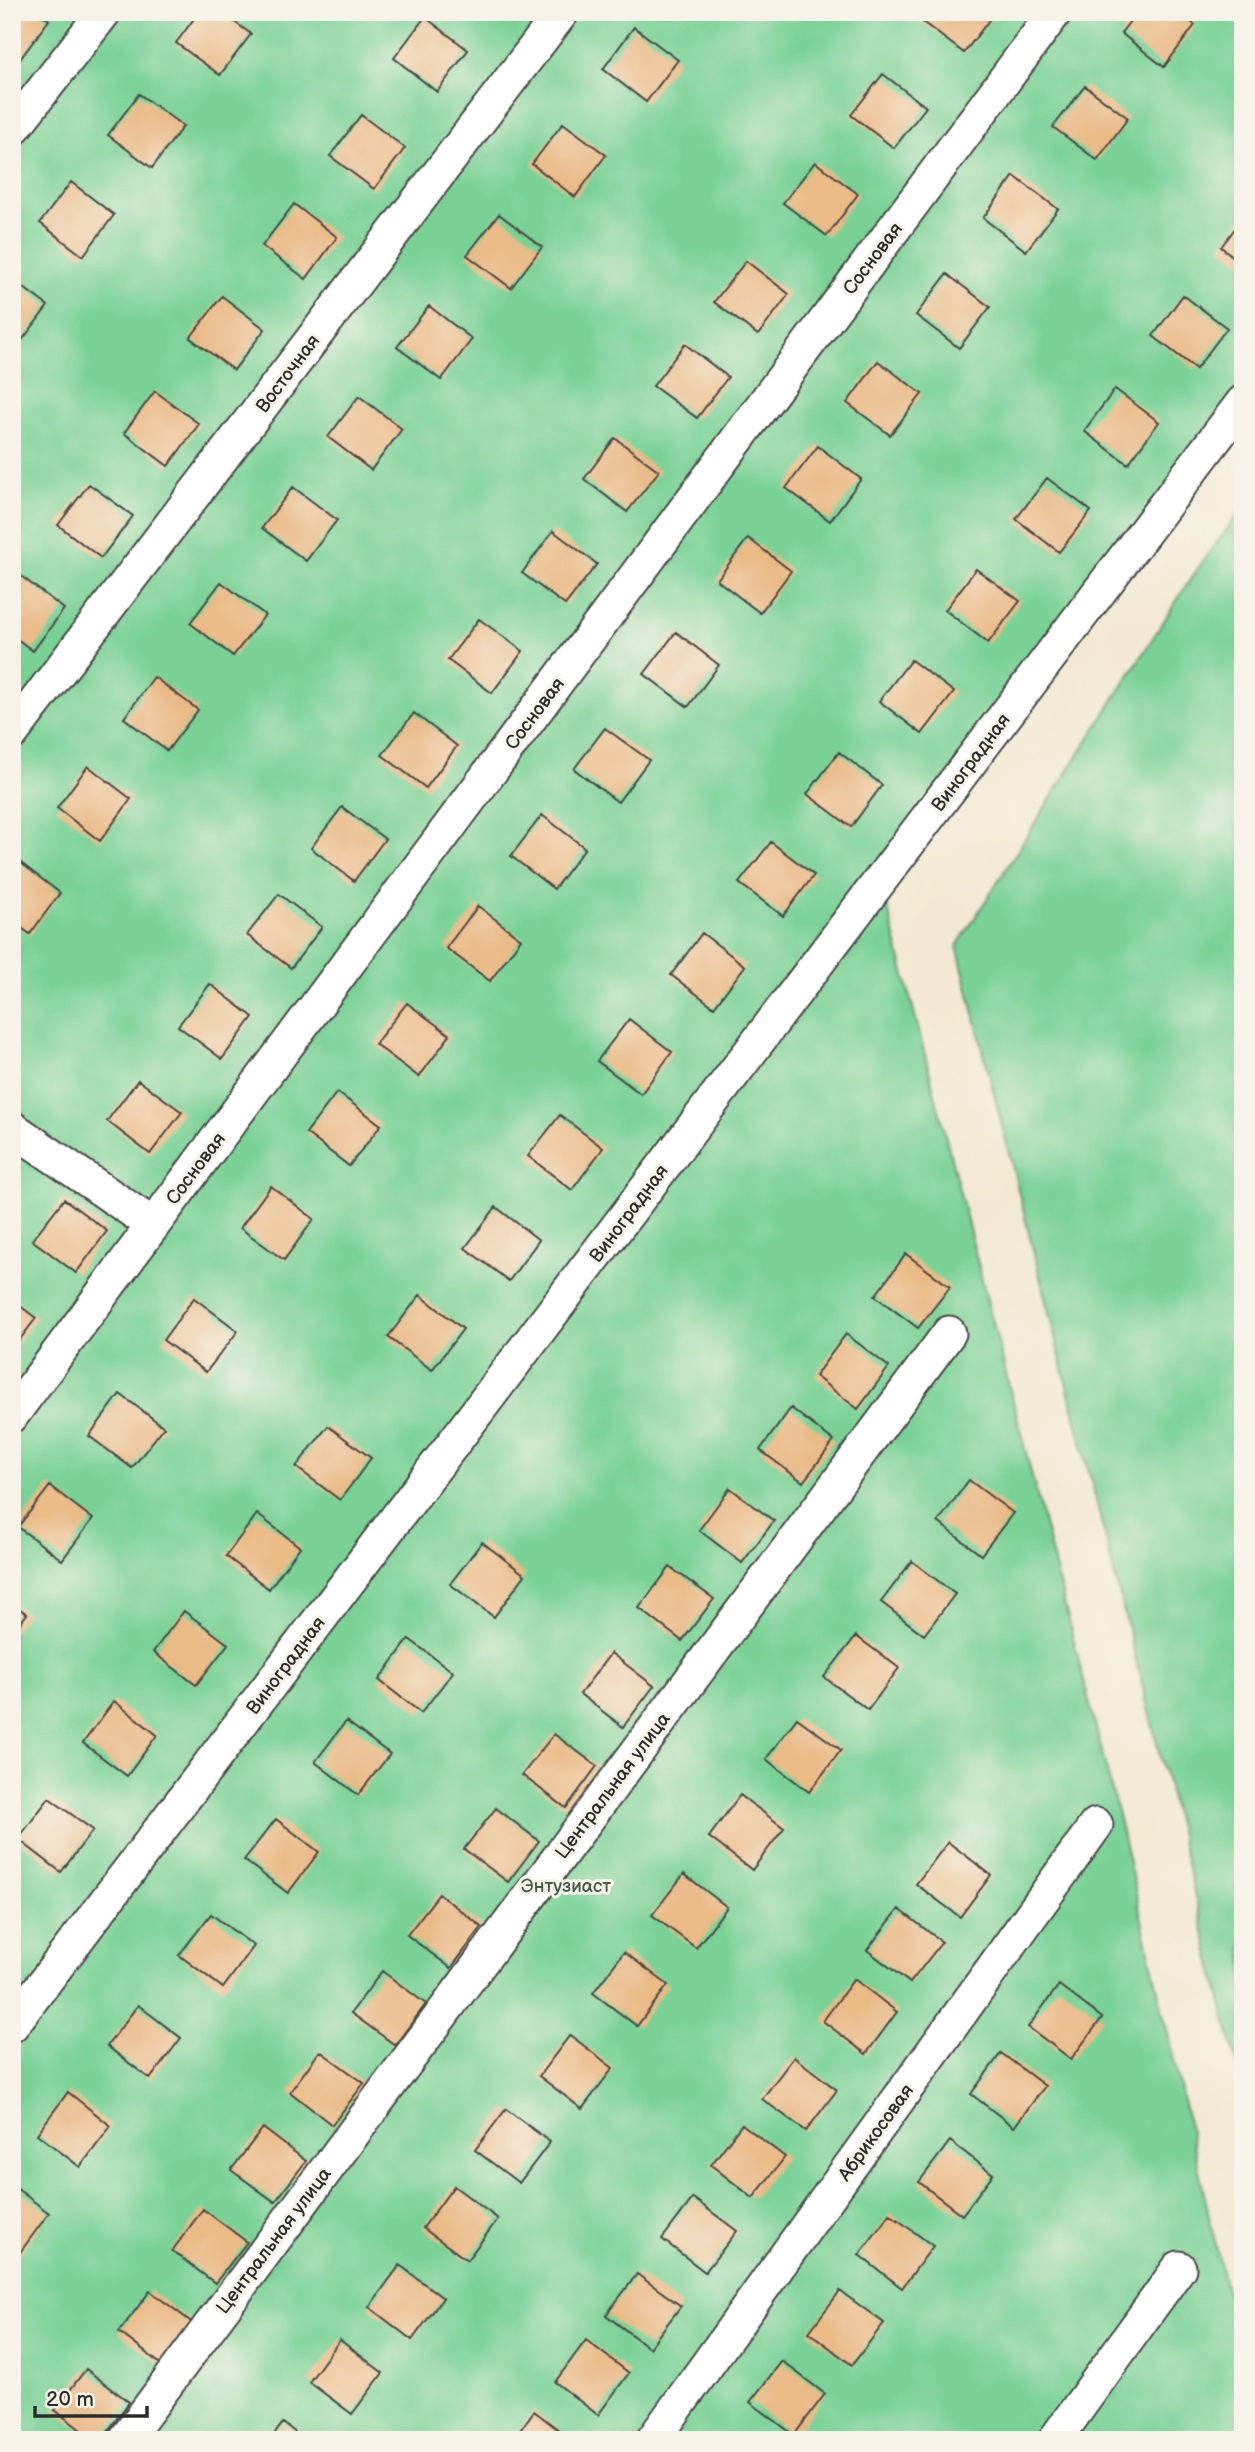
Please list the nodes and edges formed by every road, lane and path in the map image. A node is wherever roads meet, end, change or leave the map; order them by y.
1 (104, 12) edge
2 (562, 12) edge
3 (1055, 12) edge
4 (12, 130) edge
5 (1243, 402) edge
6 (12, 733) edge
7 (12, 1128) edge
8 (153, 1225) junction
9 (949, 1333) dead end
10 (12, 1415) edge
11 (1096, 1825) dead end
12 (12, 2025) edge
13 (1179, 2268) dead end
14 (125, 2440) edge
15 (653, 2440) edge
16 (1055, 2440) edge

1 - 4 street
2 - 6 street, Восточная
3 - 8 street, Сосновая
5 - 12 street, Виноградная
7 - 8 street
8 - 10 street, Сосновая
9 - 14 street, Центральная улица
11 - 15 street, Абрикосовая
13 - 16 street

